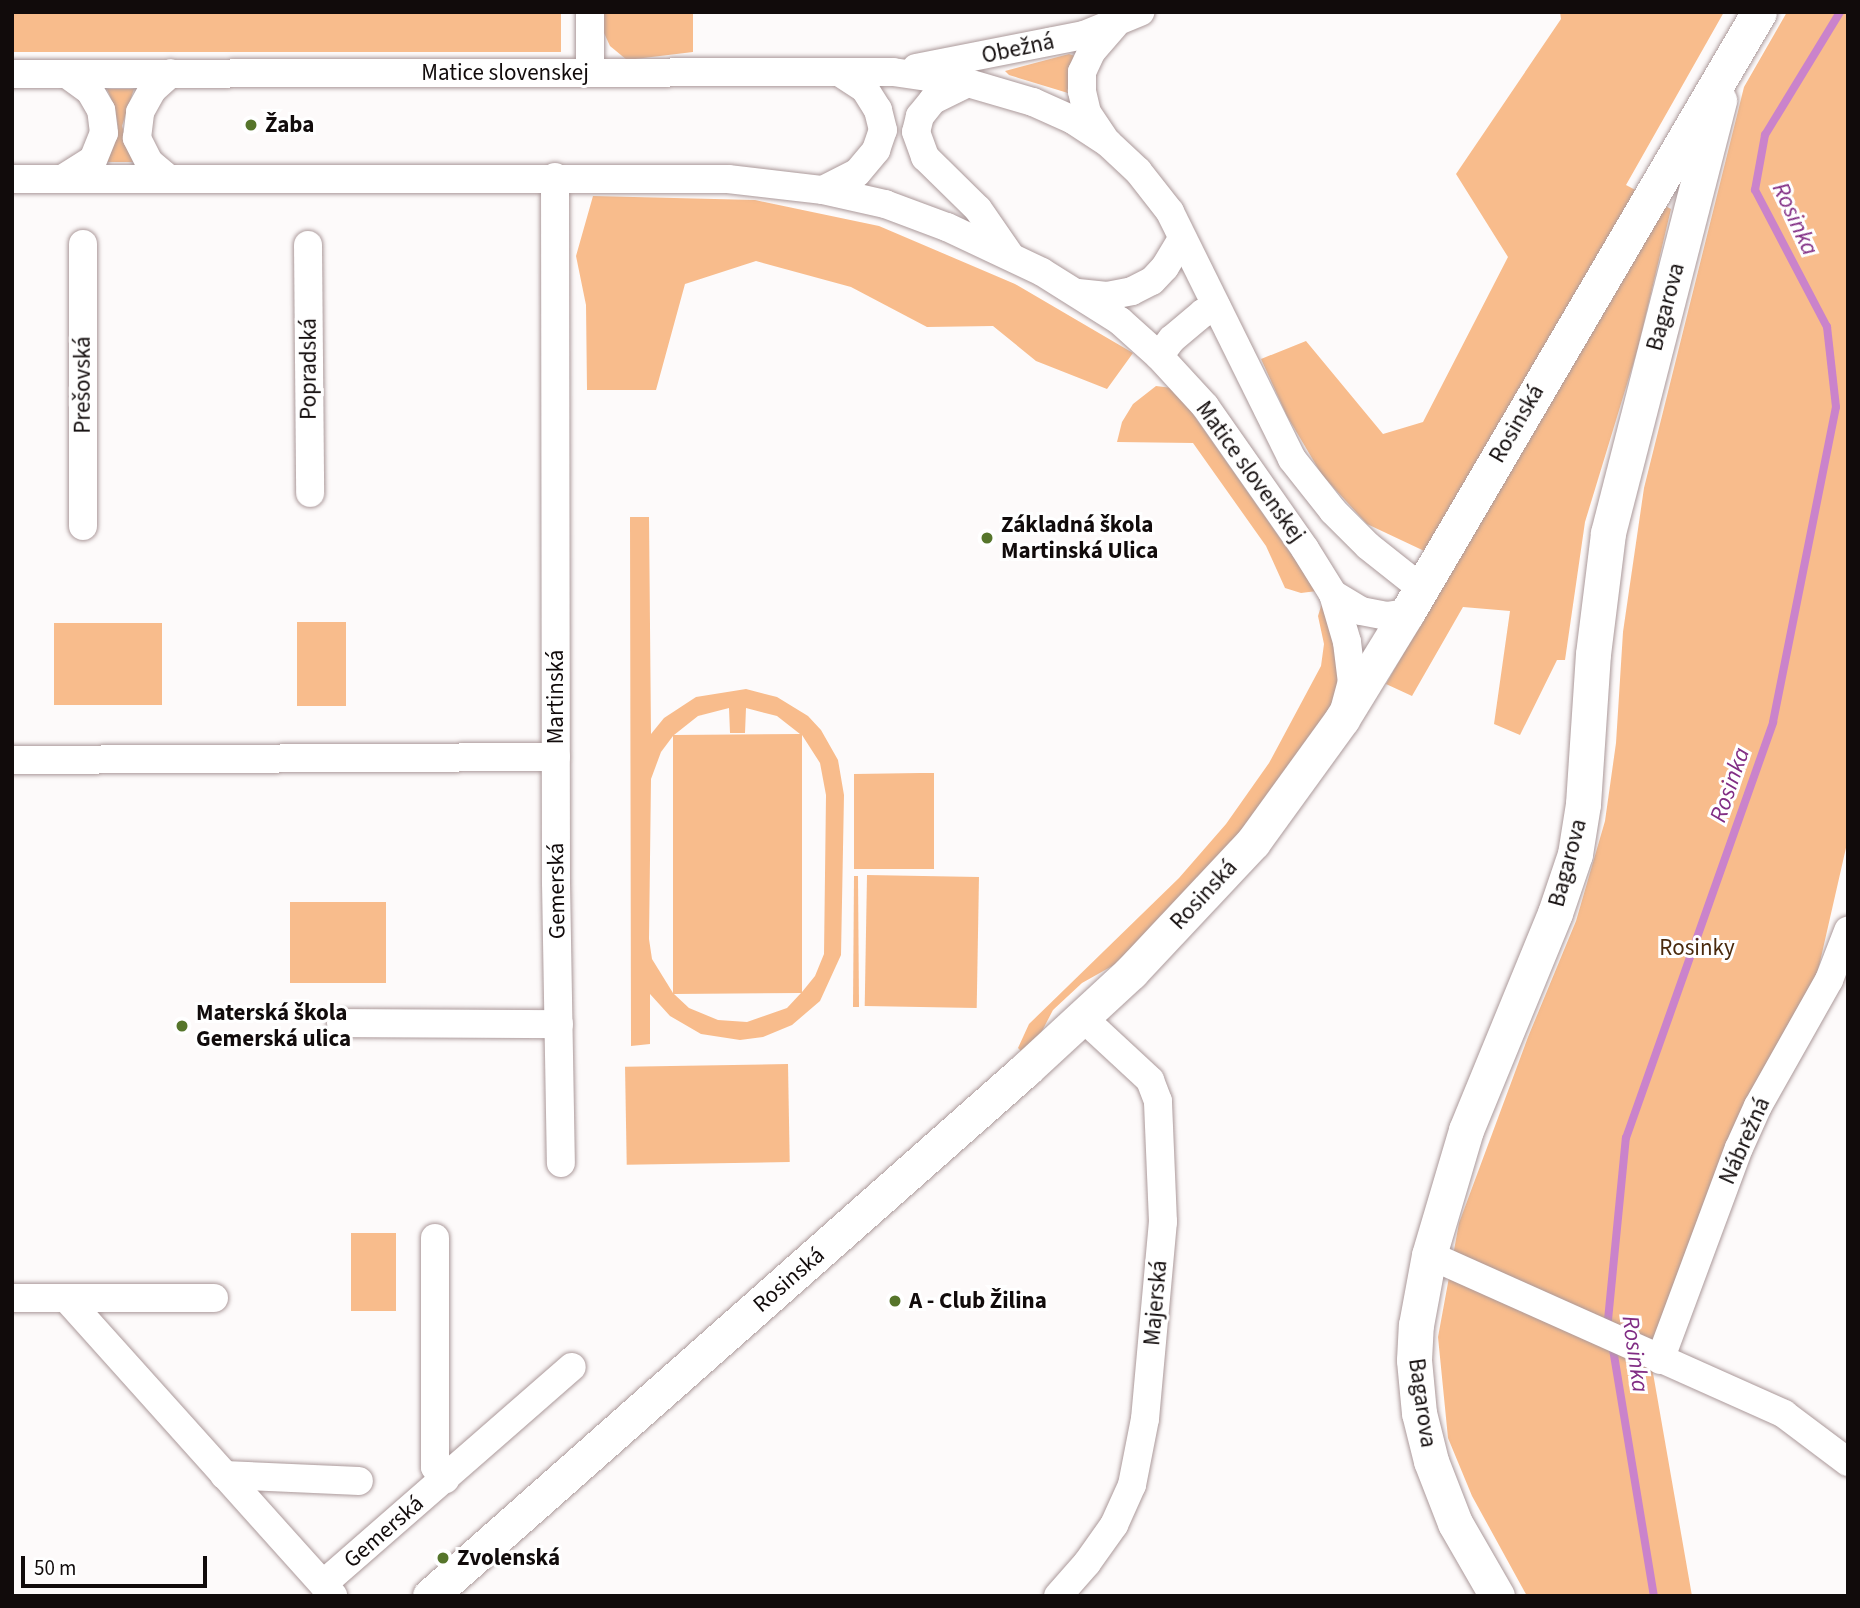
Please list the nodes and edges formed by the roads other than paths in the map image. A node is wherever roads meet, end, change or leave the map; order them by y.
1 (590, 12) edge
2 (1759, 12) edge
3 (1127, 18) edge
4 (1728, 63) junction
5 (590, 72) junction
6 (839, 72) junction
7 (893, 72) junction
8 (171, 73) junction
9 (12, 74) edge
10 (67, 74) junction
11 (968, 83) junction
12 (1108, 143) junction
13 (555, 177) junction
14 (169, 178) junction
15 (12, 179) edge
16 (62, 179) junction
17 (823, 190) junction
18 (1182, 239) junction
19 (83, 244) dead end
20 (308, 245) dead end
21 (1010, 255) junction
22 (1078, 293) junction
23 (1217, 307) junction
24 (1159, 356) junction
25 (310, 493) dead end
26 (83, 526) dead end
27 (1333, 594) junction
28 (1414, 601) junction
29 (1342, 719) junction
30 (556, 757) junction
31 (12, 760) edge
32 (1848, 931) edge
33 (1082, 1017) junction
34 (341, 1023) dead end
35 (559, 1024) junction
36 (561, 1163) dead end
37 (435, 1238) dead end
38 (1429, 1255) junction
39 (12, 1298) edge
40 (66, 1298) junction
41 (214, 1298) dead end
42 (1660, 1360) junction
43 (572, 1367) dead end
44 (1848, 1462) edge
45 (224, 1475) junction
46 (445, 1479) junction
47 (359, 1481) dead end
48 (328, 1590) edge
49 (430, 1596) edge
50 (1058, 1596) edge
51 (1497, 1596) edge

1 - 5 street
2 - 4 street, Rosinská
3 - 7 street, Obežná
3 - 12 street, Matice slovenskej
4 - 28 street, Rosinská
4 - 38 street, Bagarova
5 - 6 street, Matice slovenskej
5 - 8 street, Matice slovenskej
6 - 7 street, Matice slovenskej
6 - 17 street
7 - 11 street, Matice slovenskej
8 - 10 street, Matice slovenskej
8 - 14 street
9 - 10 street, Matice slovenskej
10 - 16 street
11 - 12 street, Matice slovenskej
11 - 21 street, Matice slovenskej
12 - 18 street, Matice slovenskej
13 - 14 street, Matice slovenskej
13 - 17 street, Matice slovenskej
13 - 30 street, Martinská
14 - 16 street, Matice slovenskej
15 - 16 street, Matice slovenskej
17 - 21 street, Matice slovenskej
18 - 22 street, Matice slovenskej
18 - 23 street, Matice slovenskej
19 - 26 street, Prešovská
20 - 25 street, Popradská
21 - 22 street, Matice slovenskej
22 - 24 street, Matice slovenskej
23 - 24 street
23 - 28 street, Matice slovenskej
24 - 27 street, Matice slovenskej
27 - 28 street, Matice slovenskej
27 - 29 street, Matice slovenskej
28 - 29 street, Rosinská
29 - 33 street, Rosinská
30 - 31 street, Martinská
30 - 35 street, Gemerská
32 - 42 street, Nábrežná
33 - 49 street, Rosinská
33 - 50 street, Majerská
34 - 35 street
35 - 36 street, Gemerská
37 - 46 street, Gemerská
38 - 42 street
38 - 51 street, Bagarova
39 - 40 street
40 - 41 street
40 - 45 street
42 - 44 street
43 - 46 street, Gemerská
45 - 47 street
45 - 48 street
46 - 48 street, Gemerská

